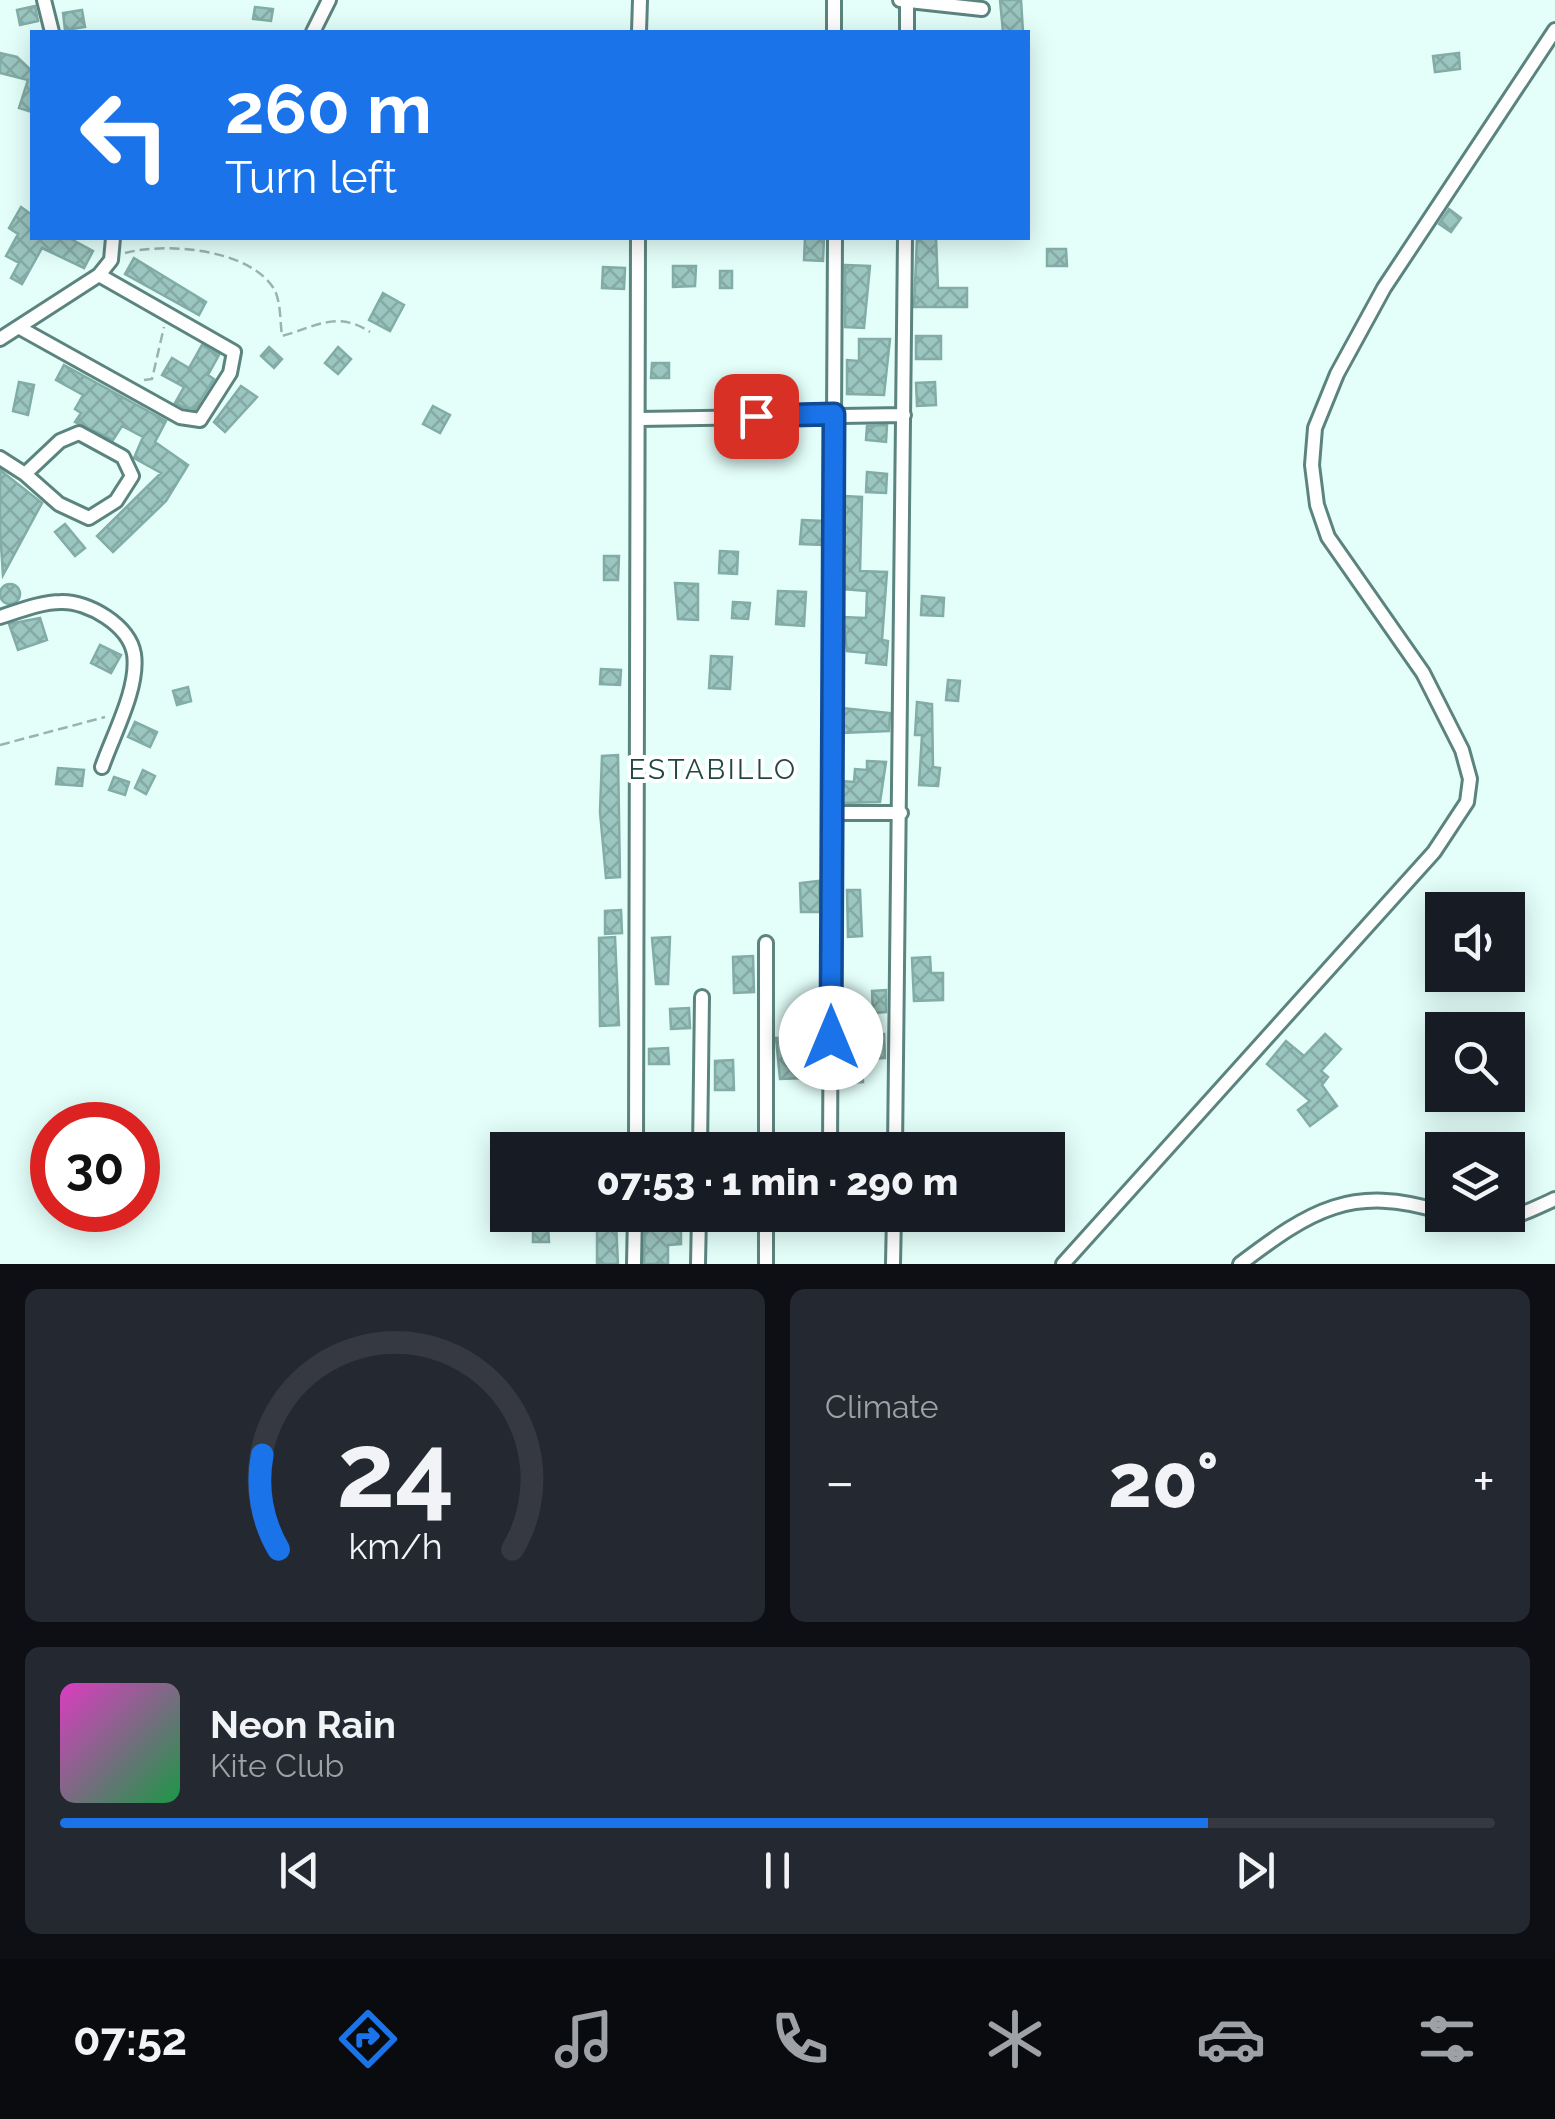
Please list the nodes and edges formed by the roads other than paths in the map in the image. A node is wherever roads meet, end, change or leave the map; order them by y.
1 (44, 0) edge
2 (329, 0) edge
3 (640, 0) edge
4 (834, 0) edge
5 (904, 0) edge
6 (982, 9) dead end
7 (52, 30) edge
8 (313, 30) edge
9 (639, 30) edge
10 (834, 30) edge
11 (907, 30) edge
12 (1555, 30) edge
13 (113, 240) edge
14 (638, 240) edge
15 (835, 240) edge
16 (905, 240) edge
17 (100, 275) junction
18 (20, 328) junction
19 (0, 339) edge
20 (834, 414) junction
21 (904, 415) junction
22 (639, 420) junction
23 (0, 458) edge
24 (26, 474) junction
25 (0, 616) edge
26 (102, 767) dead end
27 (832, 812) junction
28 (901, 813) junction
29 (766, 942) dead end
30 (702, 996) dead end
31 (636, 1132) edge
32 (700, 1132) edge
33 (766, 1132) edge
34 (830, 1132) edge
35 (895, 1132) edge
36 (1555, 1199) edge
37 (1425, 1209) edge
38 (1525, 1213) edge
39 (635, 1232) edge
40 (699, 1232) edge
41 (766, 1232) edge
42 (893, 1232) edge
43 (634, 1264) edge
44 (698, 1264) edge
45 (766, 1264) edge
46 (892, 1264) edge
47 (1063, 1264) edge
48 (1240, 1264) edge

1 - 7 street
2 - 8 street
3 - 9 street
4 - 10 street
5 - 6 street
5 - 11 street
12 - 47 street
13 - 17 street
14 - 22 street
15 - 20 street
16 - 21 street
17 - 18 street
17 - 18 street
18 - 19 street
20 - 21 street
20 - 22 street
20 - 27 street
21 - 28 street
22 - 31 street
23 - 24 street
24 - 24 street
25 - 26 street
27 - 28 street
27 - 34 street
28 - 35 street
29 - 33 street
30 - 32 street
36 - 38 street
37 - 48 street
39 - 43 street
40 - 44 street
41 - 45 street
42 - 46 street

